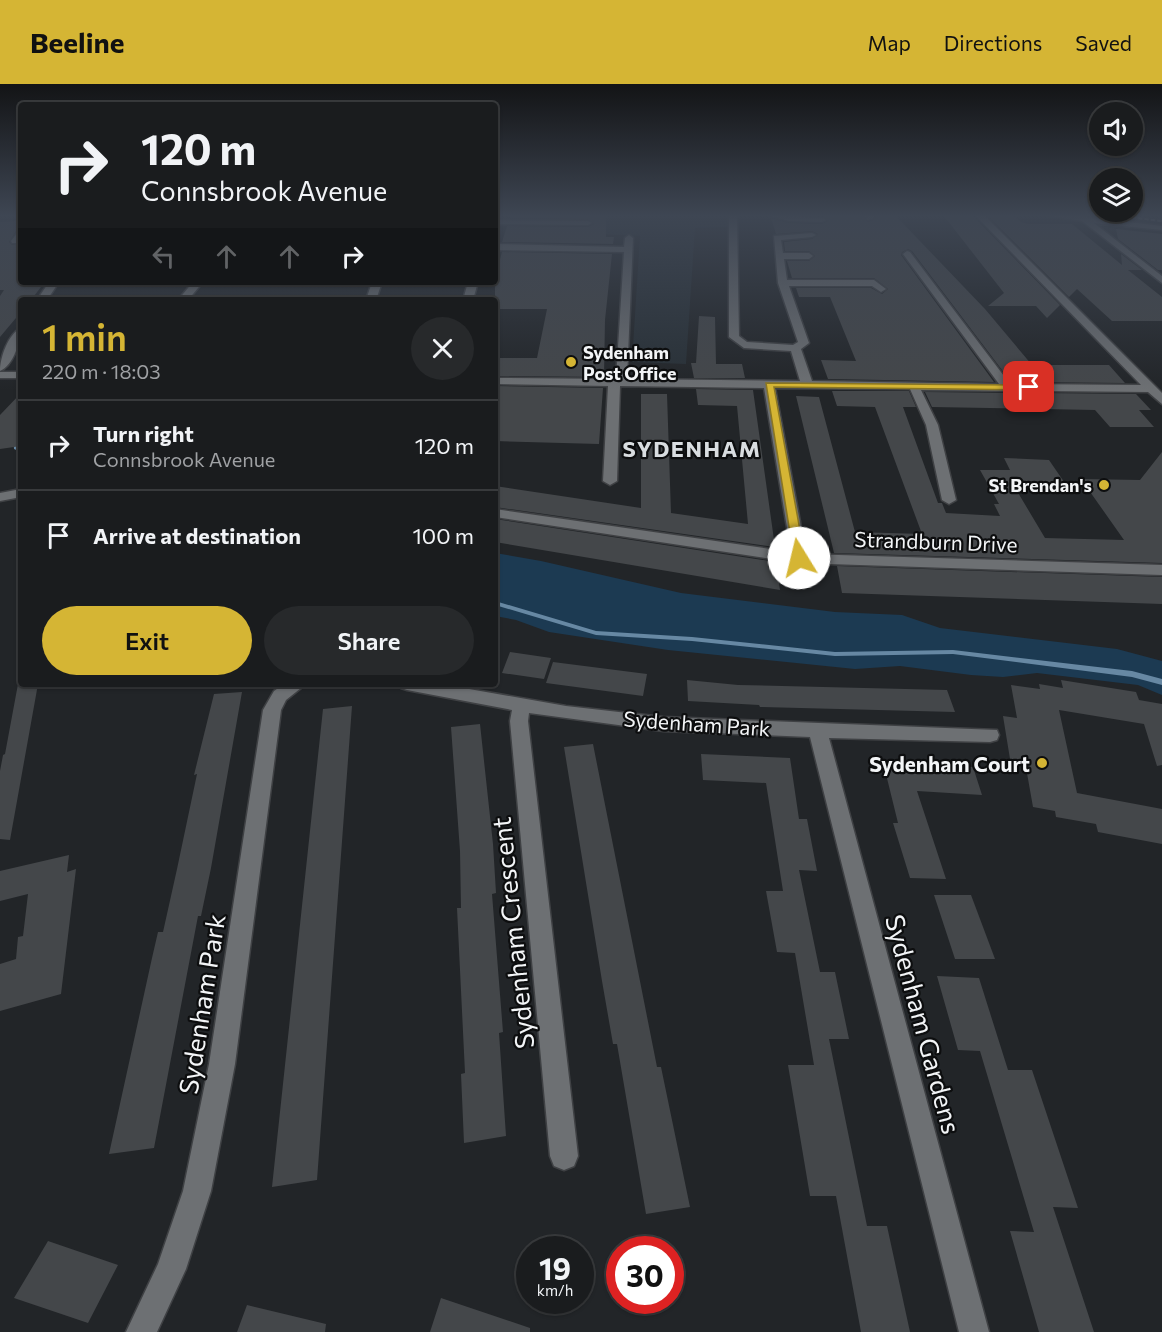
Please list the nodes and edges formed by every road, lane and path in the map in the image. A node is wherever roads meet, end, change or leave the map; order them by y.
1 (626, 273) edge
2 (733, 273) edge
3 (782, 273) edge
4 (921, 273) edge
5 (1037, 273) edge
6 (783, 283) junction
7 (196, 285) edge
8 (881, 289) dead end
9 (186, 297) edge
10 (18, 334) edge
11 (18, 336) edge
12 (0, 339) edge
13 (795, 348) junction
14 (0, 369) edge
15 (0, 375) edge
16 (18, 375) edge
17 (498, 381) edge
18 (617, 382) junction
19 (769, 385) junction
20 (807, 385) junction
21 (915, 386) junction
22 (1007, 387) junction
23 (1151, 389) junction
24 (1162, 400) edge
25 (610, 481) dead end
26 (18, 494) edge
27 (0, 497) edge
28 (949, 500) dead end
29 (498, 513) edge
30 (799, 558) junction
31 (1162, 570) edge
32 (293, 687) edge
33 (424, 687) edge
34 (522, 704) junction
35 (818, 731) junction
36 (990, 735) dead end
37 (564, 1156) dead end
38 (141, 1332) edge
39 (974, 1332) edge

1 - 18 street
2 - 13 street
3 - 6 street
4 - 22 street
5 - 23 street
6 - 8 street
6 - 13 street
7 - 9 street
10 - 12 street
11 - 14 street
13 - 20 street
15 - 16 street
17 - 18 street
18 - 19 street
18 - 25 street
19 - 20 street
19 - 30 street
20 - 21 street
21 - 22 street
21 - 28 street
22 - 23 street
23 - 24 street
26 - 27 street
29 - 30 street, Strandburn Drive
30 - 31 street, Strandburn Drive
32 - 38 street, Sydenham Park
33 - 34 street, Sydenham Park
34 - 35 street, Sydenham Park
34 - 37 street, Sydenham Crescent
35 - 36 street, Sydenham Park
35 - 39 street, Sydenham Gardens

